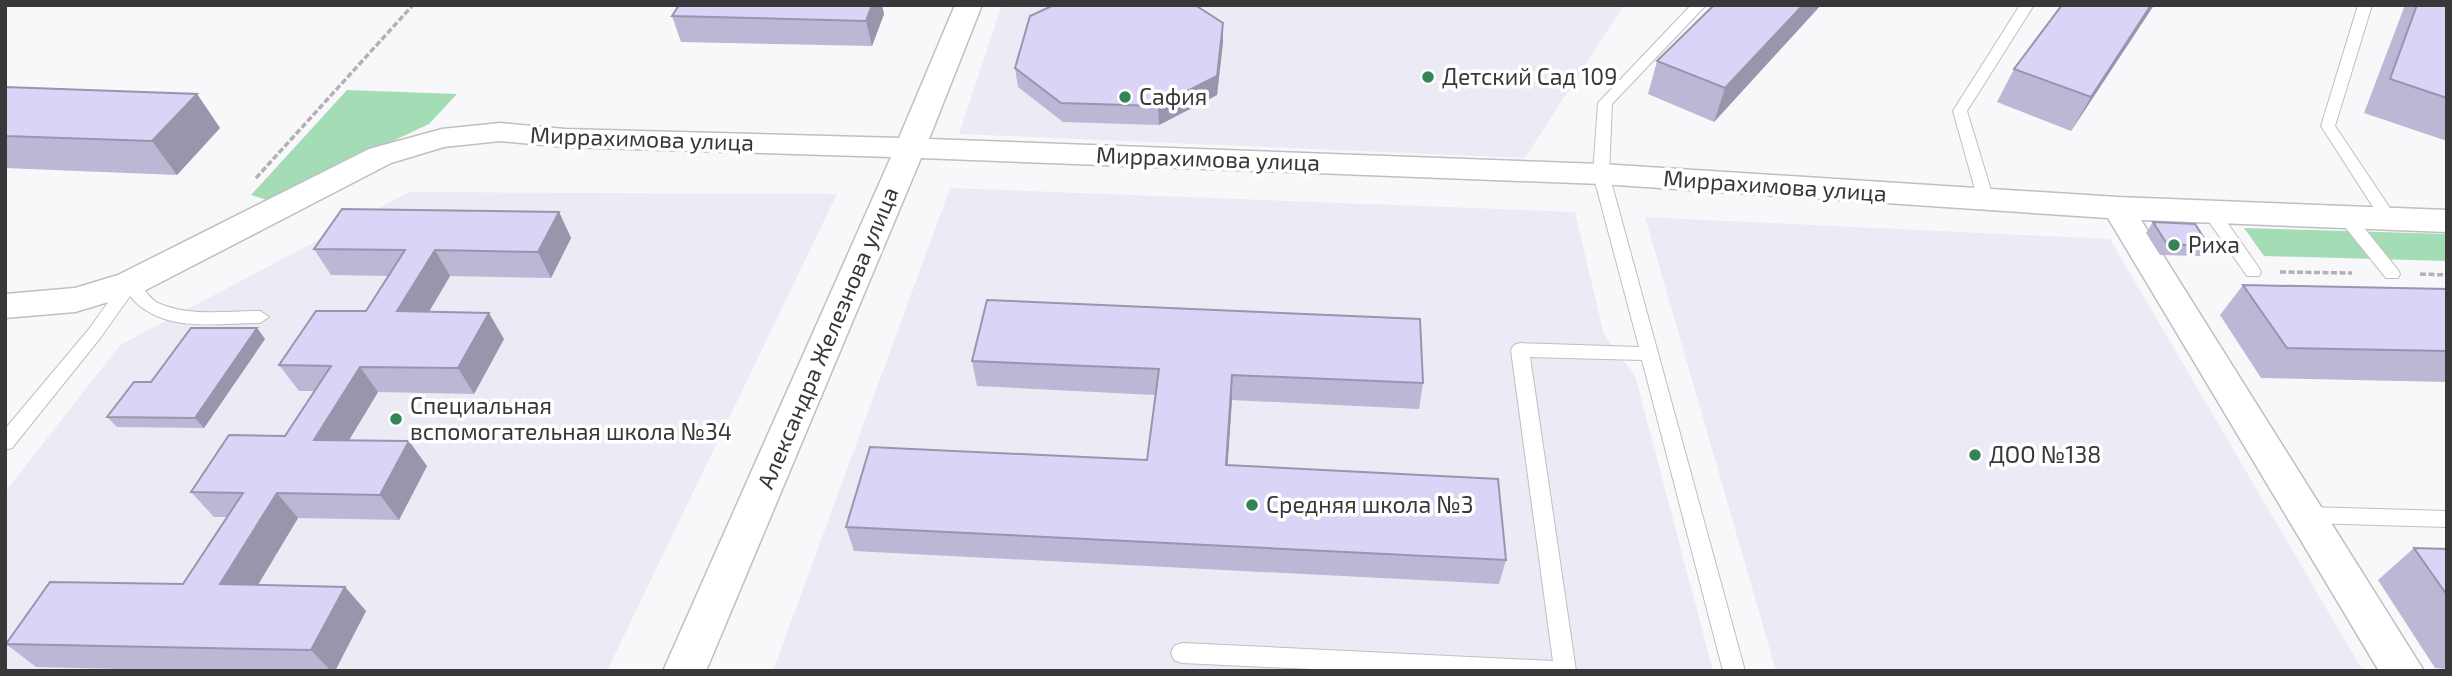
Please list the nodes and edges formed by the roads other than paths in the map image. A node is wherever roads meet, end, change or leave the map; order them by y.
1 (969, 5) edge
2 (1699, 5) edge
3 (2027, 5) edge
4 (2365, 5) edge
5 (910, 148) junction
6 (1601, 174) junction
7 (1986, 200) junction
8 (2119, 208) junction
9 (2210, 212) junction
10 (2347, 218) junction
11 (2390, 220) junction
12 (2447, 221) edge
13 (2253, 272) road end
14 (2392, 274) road end
15 (130, 284) junction
16 (5, 306) edge
17 (260, 317) dead end
18 (1651, 354) junction
19 (5, 443) edge
20 (2308, 515) junction
21 (2447, 519) edge
22 (1182, 653) dead end
23 (684, 671) edge
24 (1734, 671) edge
25 (2403, 671) edge

1 - 5 street, Александра Железнова улица
2 - 6 lane
3 - 7 lane
4 - 11 lane
5 - 6 street, Миррахимова улица
5 - 15 street, Миррахимова улица
5 - 23 street, Александра Железнова улица
6 - 7 street, Миррахимова улица
6 - 18 lane
7 - 8 street, Миррахимова улица
8 - 9 street, Миррахимова улица
8 - 20 street
9 - 10 street, Миррахимова улица
9 - 13 lane
10 - 11 street, Миррахимова улица
10 - 14 lane
11 - 12 street, Миррахимова улица
15 - 16 street, Миррахимова улица
15 - 17 lane
15 - 19 lane
18 - 22 lane
18 - 24 lane
20 - 21 lane
20 - 25 street

